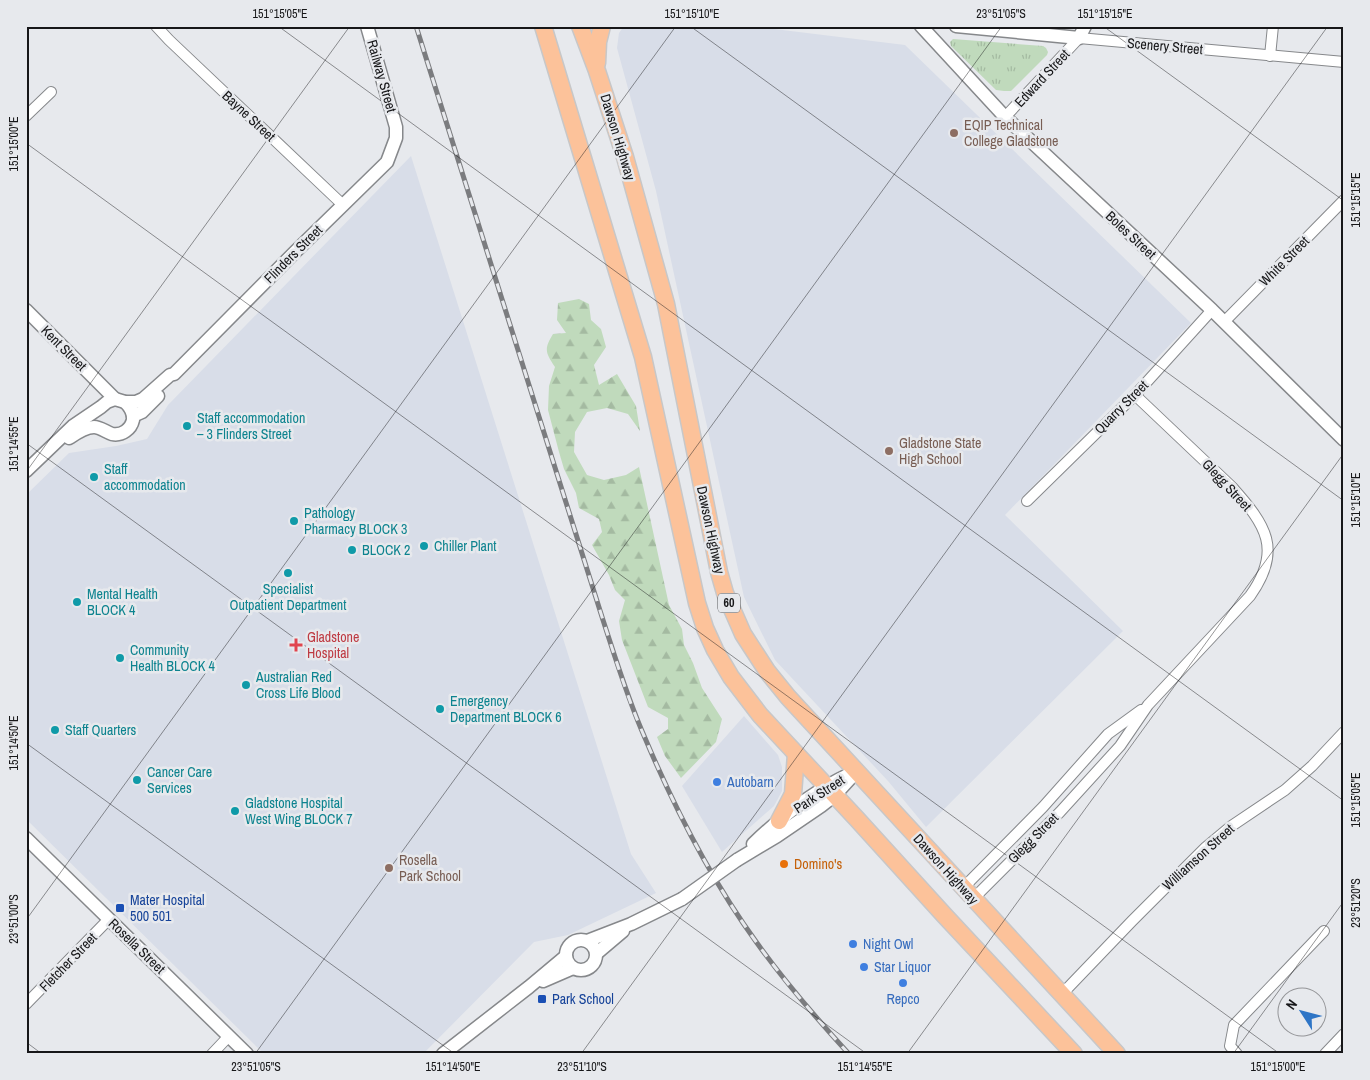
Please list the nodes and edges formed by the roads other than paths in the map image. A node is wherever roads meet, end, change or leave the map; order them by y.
1 (156, 26) edge
2 (367, 26) edge
3 (543, 26) edge
4 (580, 26) edge
5 (602, 26) edge
6 (921, 26) edge
7 (956, 26) edge
8 (1085, 26) edge
9 (1273, 26) edge
10 (1080, 38) junction
11 (1270, 56) junction
12 (1344, 62) edge
13 (597, 71) junction
14 (51, 92) dead end
15 (26, 116) edge
16 (1006, 117) junction
17 (396, 127) joint
18 (1344, 200) edge
19 (343, 205) junction
20 (26, 310) edge
21 (1212, 310) junction
22 (1224, 322) junction
23 (174, 374) junction
24 (103, 386) junction
25 (1135, 395) junction
26 (120, 401) junction
27 (102, 406) junction
28 (133, 416) junction
29 (106, 432) junction
30 (1344, 440) edge
31 (51, 447) junction
32 (26, 471) edge
33 (1027, 502) dead end
34 (1148, 705) junction
35 (1344, 732) edge
36 (796, 754) junction
37 (857, 771) junction
38 (831, 790) junction
39 (779, 821) junction
40 (26, 838) edge
41 (737, 860) junction
42 (968, 894) junction
43 (109, 919) junction
44 (631, 924) junction
45 (1324, 931) dead end
46 (587, 941) junction
47 (596, 954) junction
48 (566, 956) junction
49 (573, 968) junction
50 (529, 987) junction
51 (1062, 994) junction
52 (26, 1004) edge
53 (1344, 1034) edge
54 (229, 1036) junction
55 (212, 1054) edge
56 (247, 1054) edge
57 (444, 1054) edge
58 (1074, 1054) edge
59 (1116, 1054) edge
60 (1237, 1054) edge
61 (1325, 1054) edge

1 - 19 street, Bayne Street
2 - 17 street, Railway Street
3 - 36 highway, Dawson Highway / 60
4 - 13 highway, Dawson Highway / 60
5 - 13 highway
6 - 16 street, Boles Street
7 - 10 street, Scenery Street
8 - 10 street
9 - 11 street
10 - 11 street, Scenery Street
10 - 16 street, Edward Street
11 - 12 street, Scenery Street
13 - 37 highway, Dawson Highway / 60
14 - 15 street
16 - 21 street, Boles Street
17 - 19 street, Flinders Street
18 - 22 street, White Street
19 - 23 street, Flinders Street
20 - 24 street, Kent Street
21 - 22 street, Boles Street
21 - 25 street, Quarry Street
22 - 30 street, Boles Street
23 - 26 street, Flinders Street
23 - 28 street, Flinders Street
24 - 26 street, Kent Street
24 - 27 street
25 - 33 street, Quarry Street
25 - 34 street, Glegg Street
26 - 27 street, Flinders Street
26 - 28 street
27 - 29 street
27 - 31 street, Flinders Street
28 - 29 street, Flinders Street
29 - 31 street, Flinders Street
31 - 32 street, Flinders Street
34 - 42 street, Glegg Street
34 - 42 street, Glegg Street
35 - 51 street, Williamson Street
36 - 38 highway, Dawson Highway / 60
36 - 39 highway
37 - 38 street, Park Street
37 - 42 highway, Dawson Highway / 60
38 - 39 street, Park Street
38 - 41 street, Park Street
38 - 58 highway, Dawson Highway / 60
39 - 41 street, Park Street
40 - 43 street, Rosella Street
41 - 44 street, Park Street, bridge
42 - 51 highway, Dawson Highway / 60
43 - 52 street, Fletcher Street
43 - 54 street, Rosella Street
44 - 46 street, Park Street
44 - 47 street, Park Street
45 - 60 street
46 - 47 street
46 - 48 street
47 - 49 street
48 - 49 street
48 - 50 street
49 - 50 street
50 - 57 street
51 - 59 highway, Dawson Highway / 60
53 - 61 street
54 - 55 street
54 - 56 street, Rosella Street

